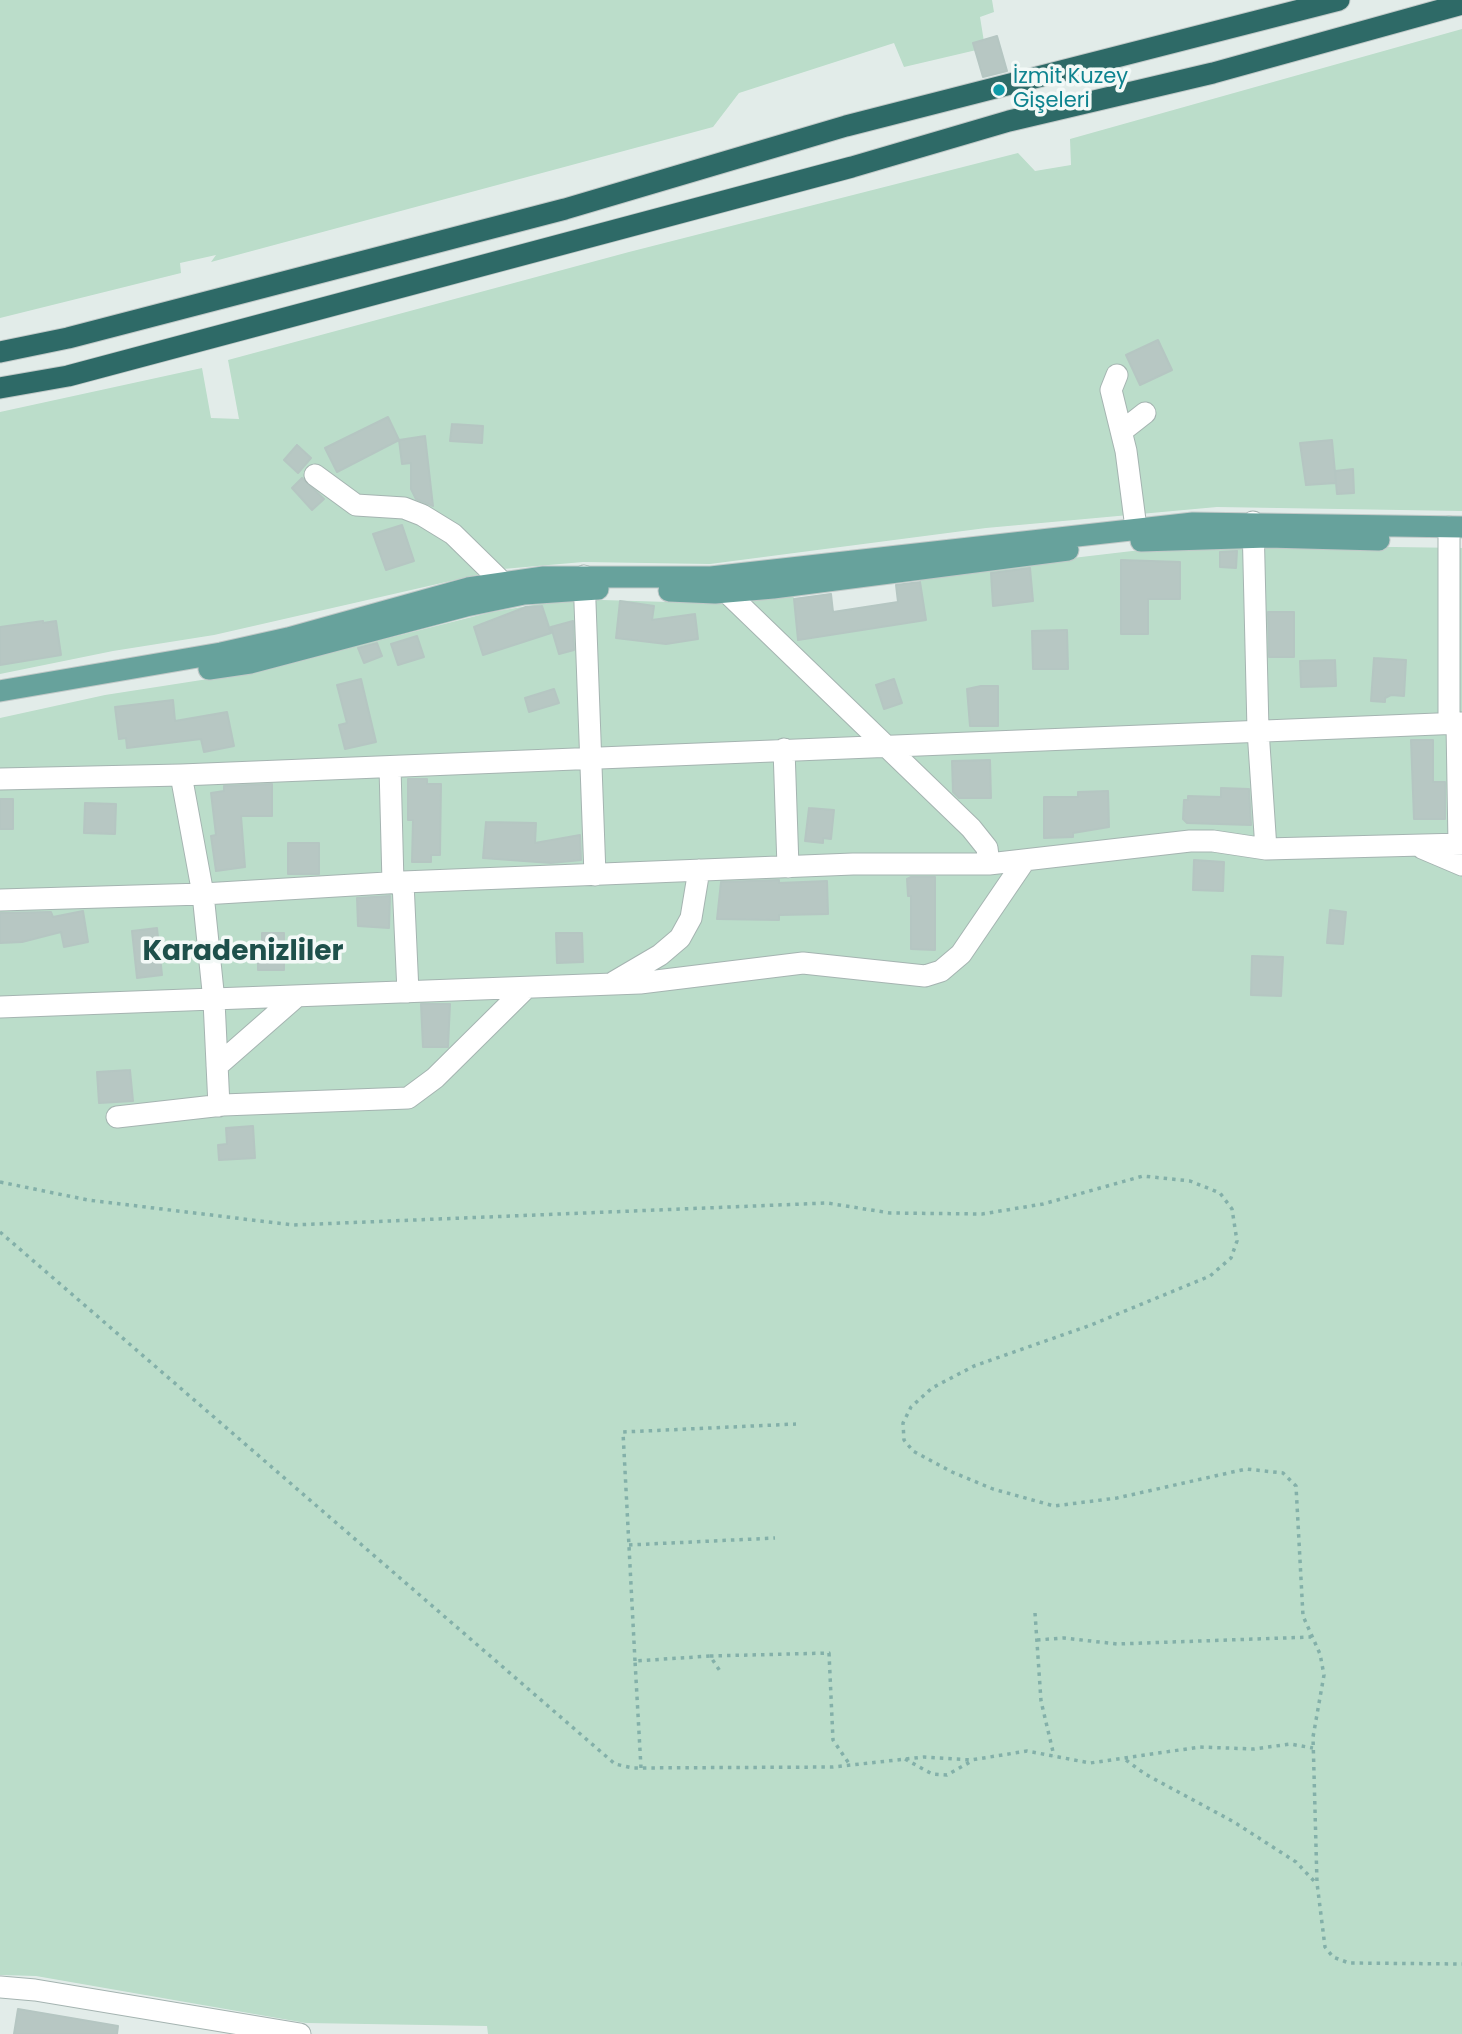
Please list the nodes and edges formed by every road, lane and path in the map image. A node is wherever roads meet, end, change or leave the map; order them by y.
1 (1339, 0) edge
2 (1462, 4) edge
3 (0, 352) edge
4 (1117, 375) dead end
5 (0, 388) edge
6 (1145, 413) dead end
7 (1122, 431) junction
8 (316, 475) dead end
9 (1136, 528) junction
10 (1253, 530) junction
11 (1455, 535) edge
12 (502, 582) junction
13 (585, 583) junction
14 (718, 585) junction
15 (0, 691) edge
16 (0, 705) edge
17 (1456, 724) edge
18 (1258, 730) junction
19 (884, 745) junction
20 (785, 749) junction
21 (592, 757) junction
22 (390, 766) junction
23 (181, 775) junction
24 (0, 779) edge
25 (1266, 849) junction
26 (1461, 851) edge
27 (1025, 860) junction
28 (989, 864) junction
29 (788, 867) junction
30 (699, 870) junction
31 (595, 875) junction
32 (398, 882) junction
33 (203, 894) junction
34 (0, 900) edge
35 (609, 984) junction
36 (526, 988) junction
37 (408, 992) junction
38 (297, 996) junction
39 (214, 1001) junction
40 (0, 1007) edge
41 (217, 1066) junction
42 (219, 1106) junction
43 (117, 1117) dead end
44 (0, 1182) edge
45 (0, 1232) edge
46 (796, 1424) dead end
47 (775, 1538) dead end
48 (629, 1545) junction
49 (1035, 1613) dead end
50 (1311, 1637) junction
51 (1037, 1640) junction
52 (710, 1657) junction
53 (635, 1661) junction
54 (722, 1674) dead end
55 (1313, 1748) junction
56 (1054, 1756) junction
57 (905, 1759) junction
58 (1124, 1759) junction
59 (971, 1760) junction
60 (850, 1766) junction
61 (641, 1768) junction
62 (1317, 1883) junction
63 (1462, 1964) edge
64 (0, 1987) edge
65 (300, 2034) edge

1 - 3 highway
2 - 5 highway
4 - 7 street
6 - 7 street
7 - 9 street
8 - 12 street
9 - 10 main road
9 - 14 main road
10 - 11 main road
10 - 14 main road
10 - 18 street
11 - 17 street
12 - 13 main road
12 - 15 main road
13 - 14 main road
13 - 16 main road
13 - 21 street
14 - 19 street
17 - 18 street
17 - 26 street
18 - 19 street
18 - 25 street
19 - 20 street
19 - 28 street
20 - 21 street
20 - 29 street
21 - 22 street
21 - 31 street
22 - 23 street
22 - 32 street
23 - 24 street
23 - 33 street
25 - 26 street
25 - 27 street
27 - 28 street
27 - 35 street
28 - 29 street
29 - 30 street
30 - 31 street
30 - 35 street
31 - 32 street
32 - 33 street
32 - 37 street
33 - 34 street
33 - 39 street
35 - 36 street
36 - 37 street
36 - 42 street
37 - 38 street
38 - 39 street
38 - 41 street
39 - 40 street
39 - 41 street
41 - 42 street
42 - 43 street
44 - 50 path
45 - 61 path
46 - 48 path
47 - 48 path
48 - 53 path
49 - 51 path
50 - 51 path
50 - 55 path
51 - 56 path
52 - 53 path
52 - 54 path
52 - 60 path
53 - 61 path
55 - 58 path
55 - 62 path
56 - 58 path
56 - 59 path
57 - 59 path
57 - 59 path
57 - 60 path
58 - 62 path
60 - 61 path
62 - 63 path
64 - 65 street

